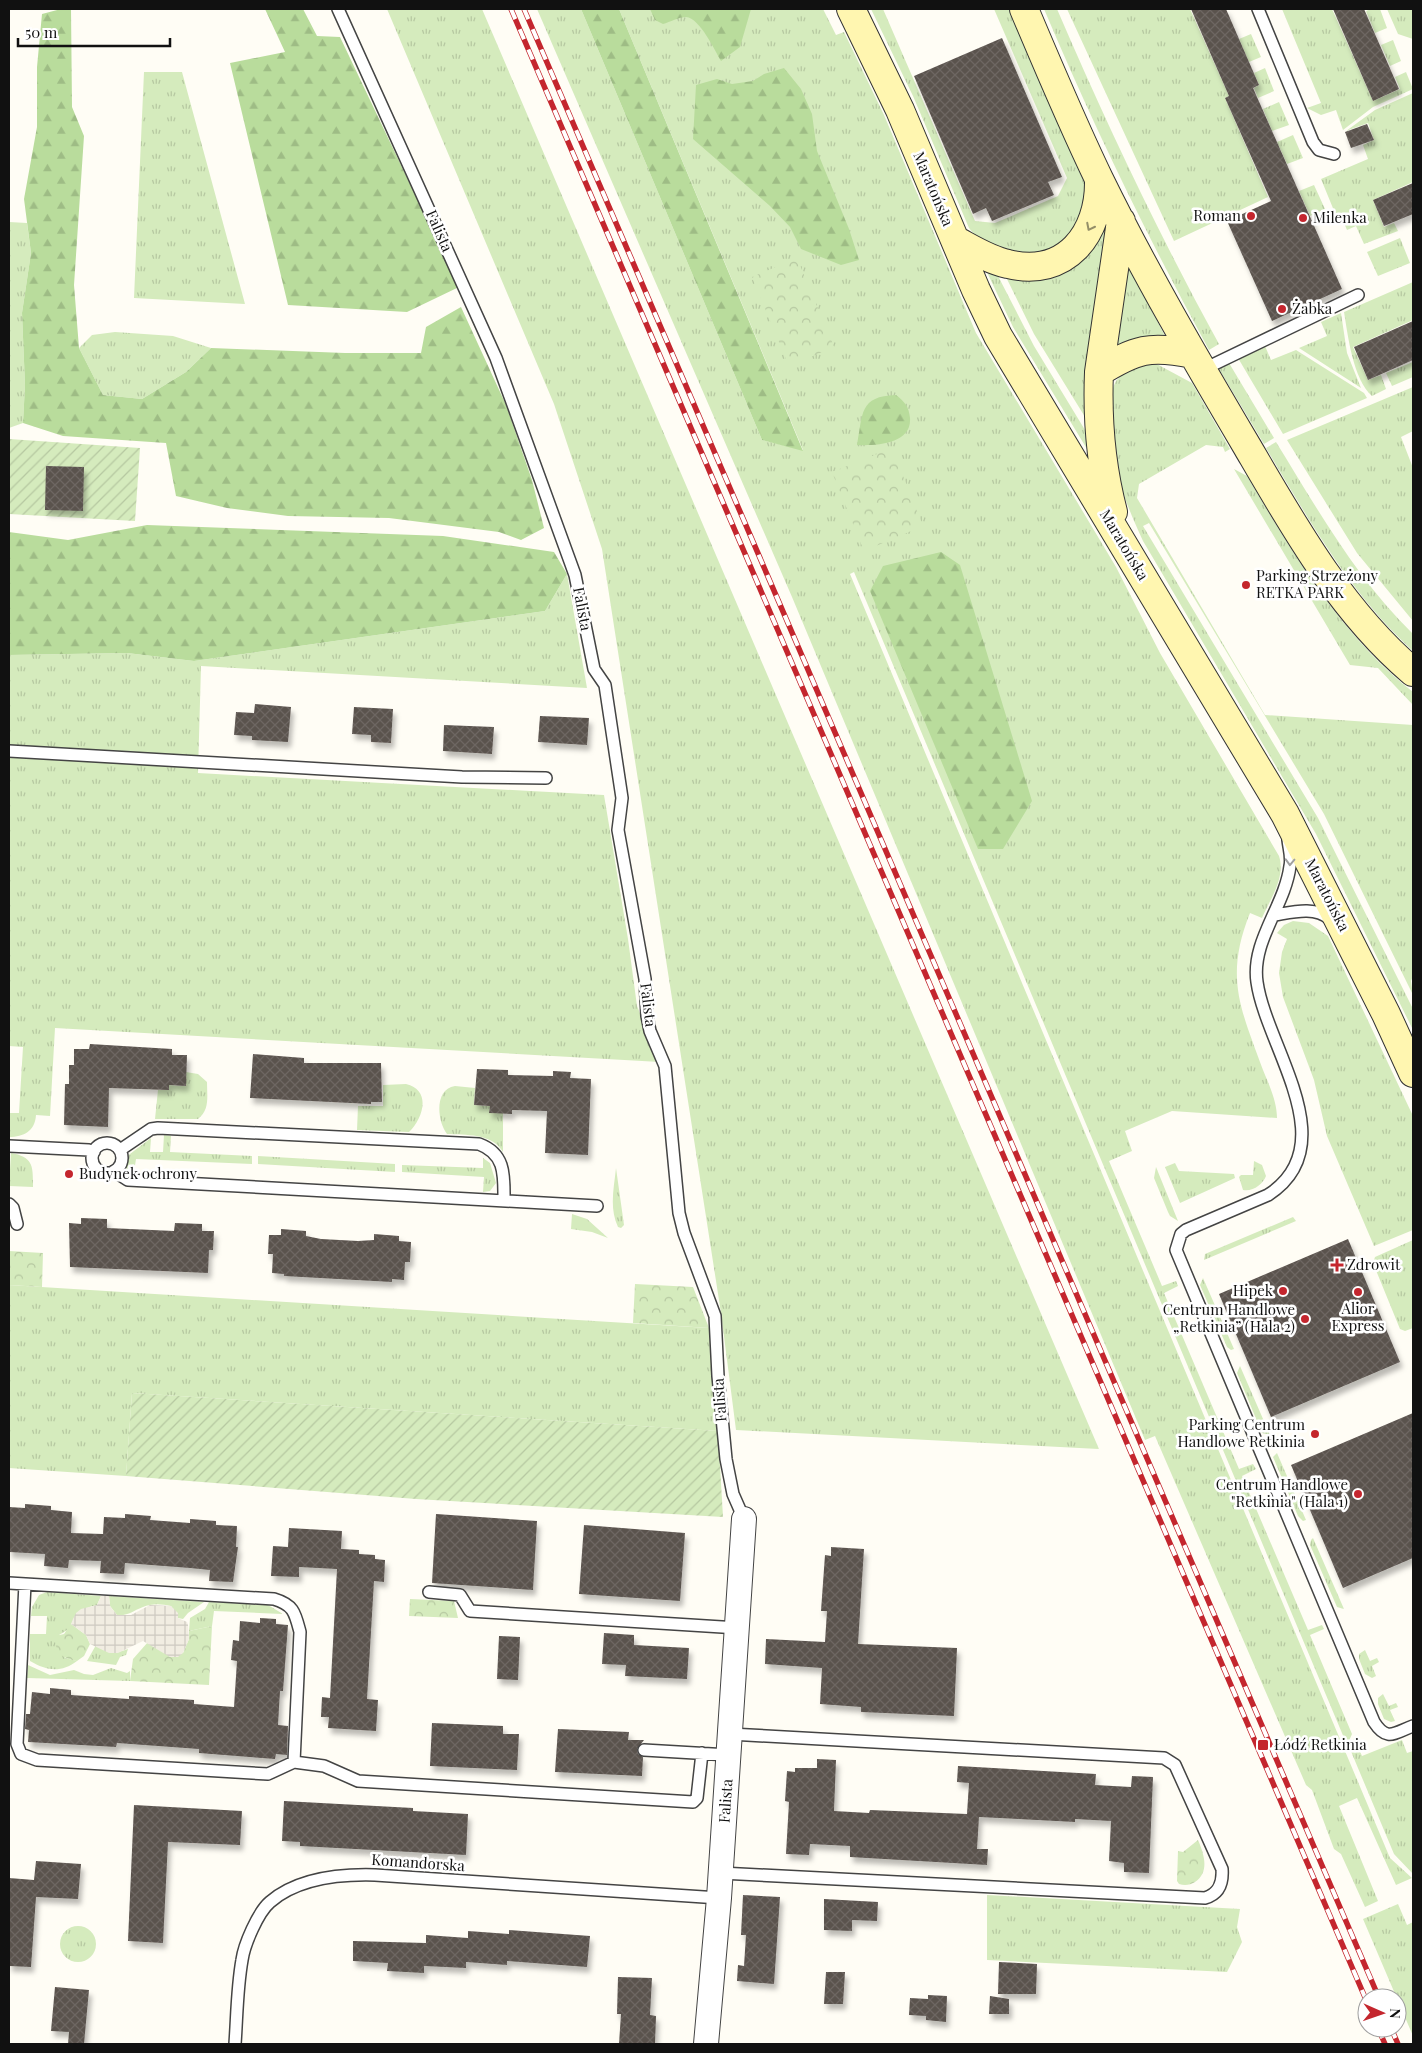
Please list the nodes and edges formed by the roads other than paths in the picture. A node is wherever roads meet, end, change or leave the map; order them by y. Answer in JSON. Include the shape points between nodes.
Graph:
{"nodes":[{"id":1,"x":338,"y":9,"type":"edge"},
{"id":2,"x":851,"y":9,"type":"edge"},
{"id":3,"x":1024,"y":9,"type":"edge"},
{"id":4,"x":1258,"y":9,"type":"edge"},
{"id":5,"x":1334,"y":154,"type":"dead end"},
{"id":6,"x":1099,"y":180,"type":"junction"},
{"id":7,"x":1121,"y":221,"type":"junction"},
{"id":8,"x":955,"y":240,"type":"junction"},
{"id":9,"x":1358,"y":295,"type":"dead end"},
{"id":10,"x":1198,"y":362,"type":"junction"},
{"id":11,"x":1099,"y":372,"type":"junction"},
{"id":12,"x":1120,"y":538,"type":"junction"},
{"id":13,"x":1413,"y":672,"type":"edge"},
{"id":14,"x":9,"y":751,"type":"edge"},
{"id":15,"x":546,"y":778,"type":"dead end"},
{"id":16,"x":1285,"y":814,"type":"junction"},
{"id":17,"x":1275,"y":915,"type":"junction"},
{"id":18,"x":1345,"y":931,"type":"junction"},
{"id":19,"x":1413,"y":1073,"type":"edge"},
{"id":20,"x":9,"y":1146,"type":"edge"},
{"id":21,"x":120,"y":1150,"type":"junction"},
{"id":22,"x":94,"y":1152,"type":"junction"},
{"id":23,"x":114,"y":1171,"type":"junction"},
{"id":24,"x":504,"y":1201,"type":"junction"},
{"id":25,"x":9,"y":1204,"type":"edge"},
{"id":26,"x":597,"y":1206,"type":"dead end"},
{"id":27,"x":17,"y":1224,"type":"dead end"},
{"id":28,"x":744,"y":1519,"type":"joint"},
{"id":29,"x":9,"y":1583,"type":"edge"},
{"id":30,"x":25,"y":1584,"type":"junction"},
{"id":31,"x":429,"y":1592,"type":"dead end"},
{"id":32,"x":738,"y":1628,"type":"junction"},
{"id":33,"x":1413,"y":1726,"type":"edge"},
{"id":34,"x":730,"y":1745,"type":"junction"},
{"id":35,"x":644,"y":1750,"type":"dead end"},
{"id":36,"x":702,"y":1753,"type":"junction"},
{"id":37,"x":294,"y":1762,"type":"junction"},
{"id":38,"x":721,"y":1873,"type":"junction"},
{"id":39,"x":719,"y":1898,"type":"junction"},
{"id":40,"x":235,"y":2044,"type":"edge"},
{"id":41,"x":706,"y":2044,"type":"edge"}],
"edges":[{"from":1,"to":28,"type":"lane","name":"Falista","via":[[496,358],[575,575],[594,669],[605,685],[622,798],[618,830],[645,979],[647,1016],[665,1066],[679,1213],[715,1316],[725,1451],[733,1494]]},
{"from":2,"to":8,"type":"street","name":"Maratońska","via":[[900,110]]},
{"from":3,"to":6,"type":"street"},
{"from":4,"to":5,"type":"lane","via":[[1313,142],[1319,150]]},
{"from":6,"to":7,"type":"street"},
{"from":6,"to":8,"type":"street","one_way":true,"via":[[1100,197],[1093,221],[1076,247],[1056,262],[1037,267],[1006,264]]},
{"from":7,"to":10,"type":"street"},
{"from":7,"to":11,"type":"street"},
{"from":8,"to":12,"type":"street","name":"Maratońska","via":[[1009,355]]},
{"from":9,"to":10,"type":"lane"},
{"from":10,"to":11,"type":"street","via":[[1159,348],[1126,357]]},
{"from":10,"to":13,"type":"street","via":[[1325,572],[1378,638]]},
{"from":11,"to":12,"type":"street","via":[[1102,460]]},
{"from":12,"to":16,"type":"street","name":"Maratońska"},
{"from":14,"to":15,"type":"lane","via":[[462,777]]},
{"from":16,"to":17,"type":"lane","one_way":true,"via":[[1290,866]]},
{"from":16,"to":18,"type":"street","name":"Maratońska"},
{"from":17,"to":18,"type":"lane","via":[[1298,911],[1322,912]]},
{"from":17,"to":33,"type":"lane","via":[[1261,945],[1257,979],[1260,1000],[1297,1102],[1303,1134],[1301,1147],[1290,1177],[1280,1187],[1186,1230],[1181,1234],[1176,1250],[1374,1722],[1383,1733],[1390,1735]]},
{"from":18,"to":19,"type":"street","name":"Maratońska"},
{"from":20,"to":22,"type":"lane"},
{"from":21,"to":22,"type":"lane","via":[[109,1144],[98,1147]]},
{"from":21,"to":23,"type":"lane","via":[[121,1164]]},
{"from":21,"to":24,"type":"lane","via":[[151,1129],[158,1128],[479,1144],[487,1147],[501,1161]]},
{"from":22,"to":23,"type":"lane","via":[[93,1162],[98,1170]]},
{"from":23,"to":24,"type":"lane","via":[[128,1180]]},
{"from":24,"to":26,"type":"lane"},
{"from":25,"to":27,"type":"lane"},
{"from":28,"to":32,"type":"street","name":"Falista"},
{"from":29,"to":30,"type":"lane"},
{"from":30,"to":37,"type":"lane","via":[[274,1599],[287,1603],[296,1614],[300,1632]]},
{"from":30,"to":37,"type":"lane","via":[[17,1744],[21,1754],[37,1760],[268,1774]]},
{"from":31,"to":32,"type":"lane","via":[[460,1595],[470,1611]]},
{"from":32,"to":34,"type":"street","name":"Falista"},
{"from":34,"to":36,"type":"lane"},
{"from":34,"to":38,"type":"street","name":"Falista"},
{"from":34,"to":38,"type":"lane","via":[[1164,1758],[1175,1764],[1222,1869],[1222,1878],[1218,1889],[1205,1898]]},
{"from":35,"to":36,"type":"lane"},
{"from":36,"to":37,"type":"lane","via":[[697,1798],[693,1802],[358,1781],[324,1766]]},
{"from":38,"to":39,"type":"street","name":"Falista"},
{"from":39,"to":40,"type":"lane","name":"Komandorska","via":[[346,1874],[293,1888],[268,1902],[253,1926],[242,1958]]},
{"from":39,"to":41,"type":"street","name":"Falista"}]}
